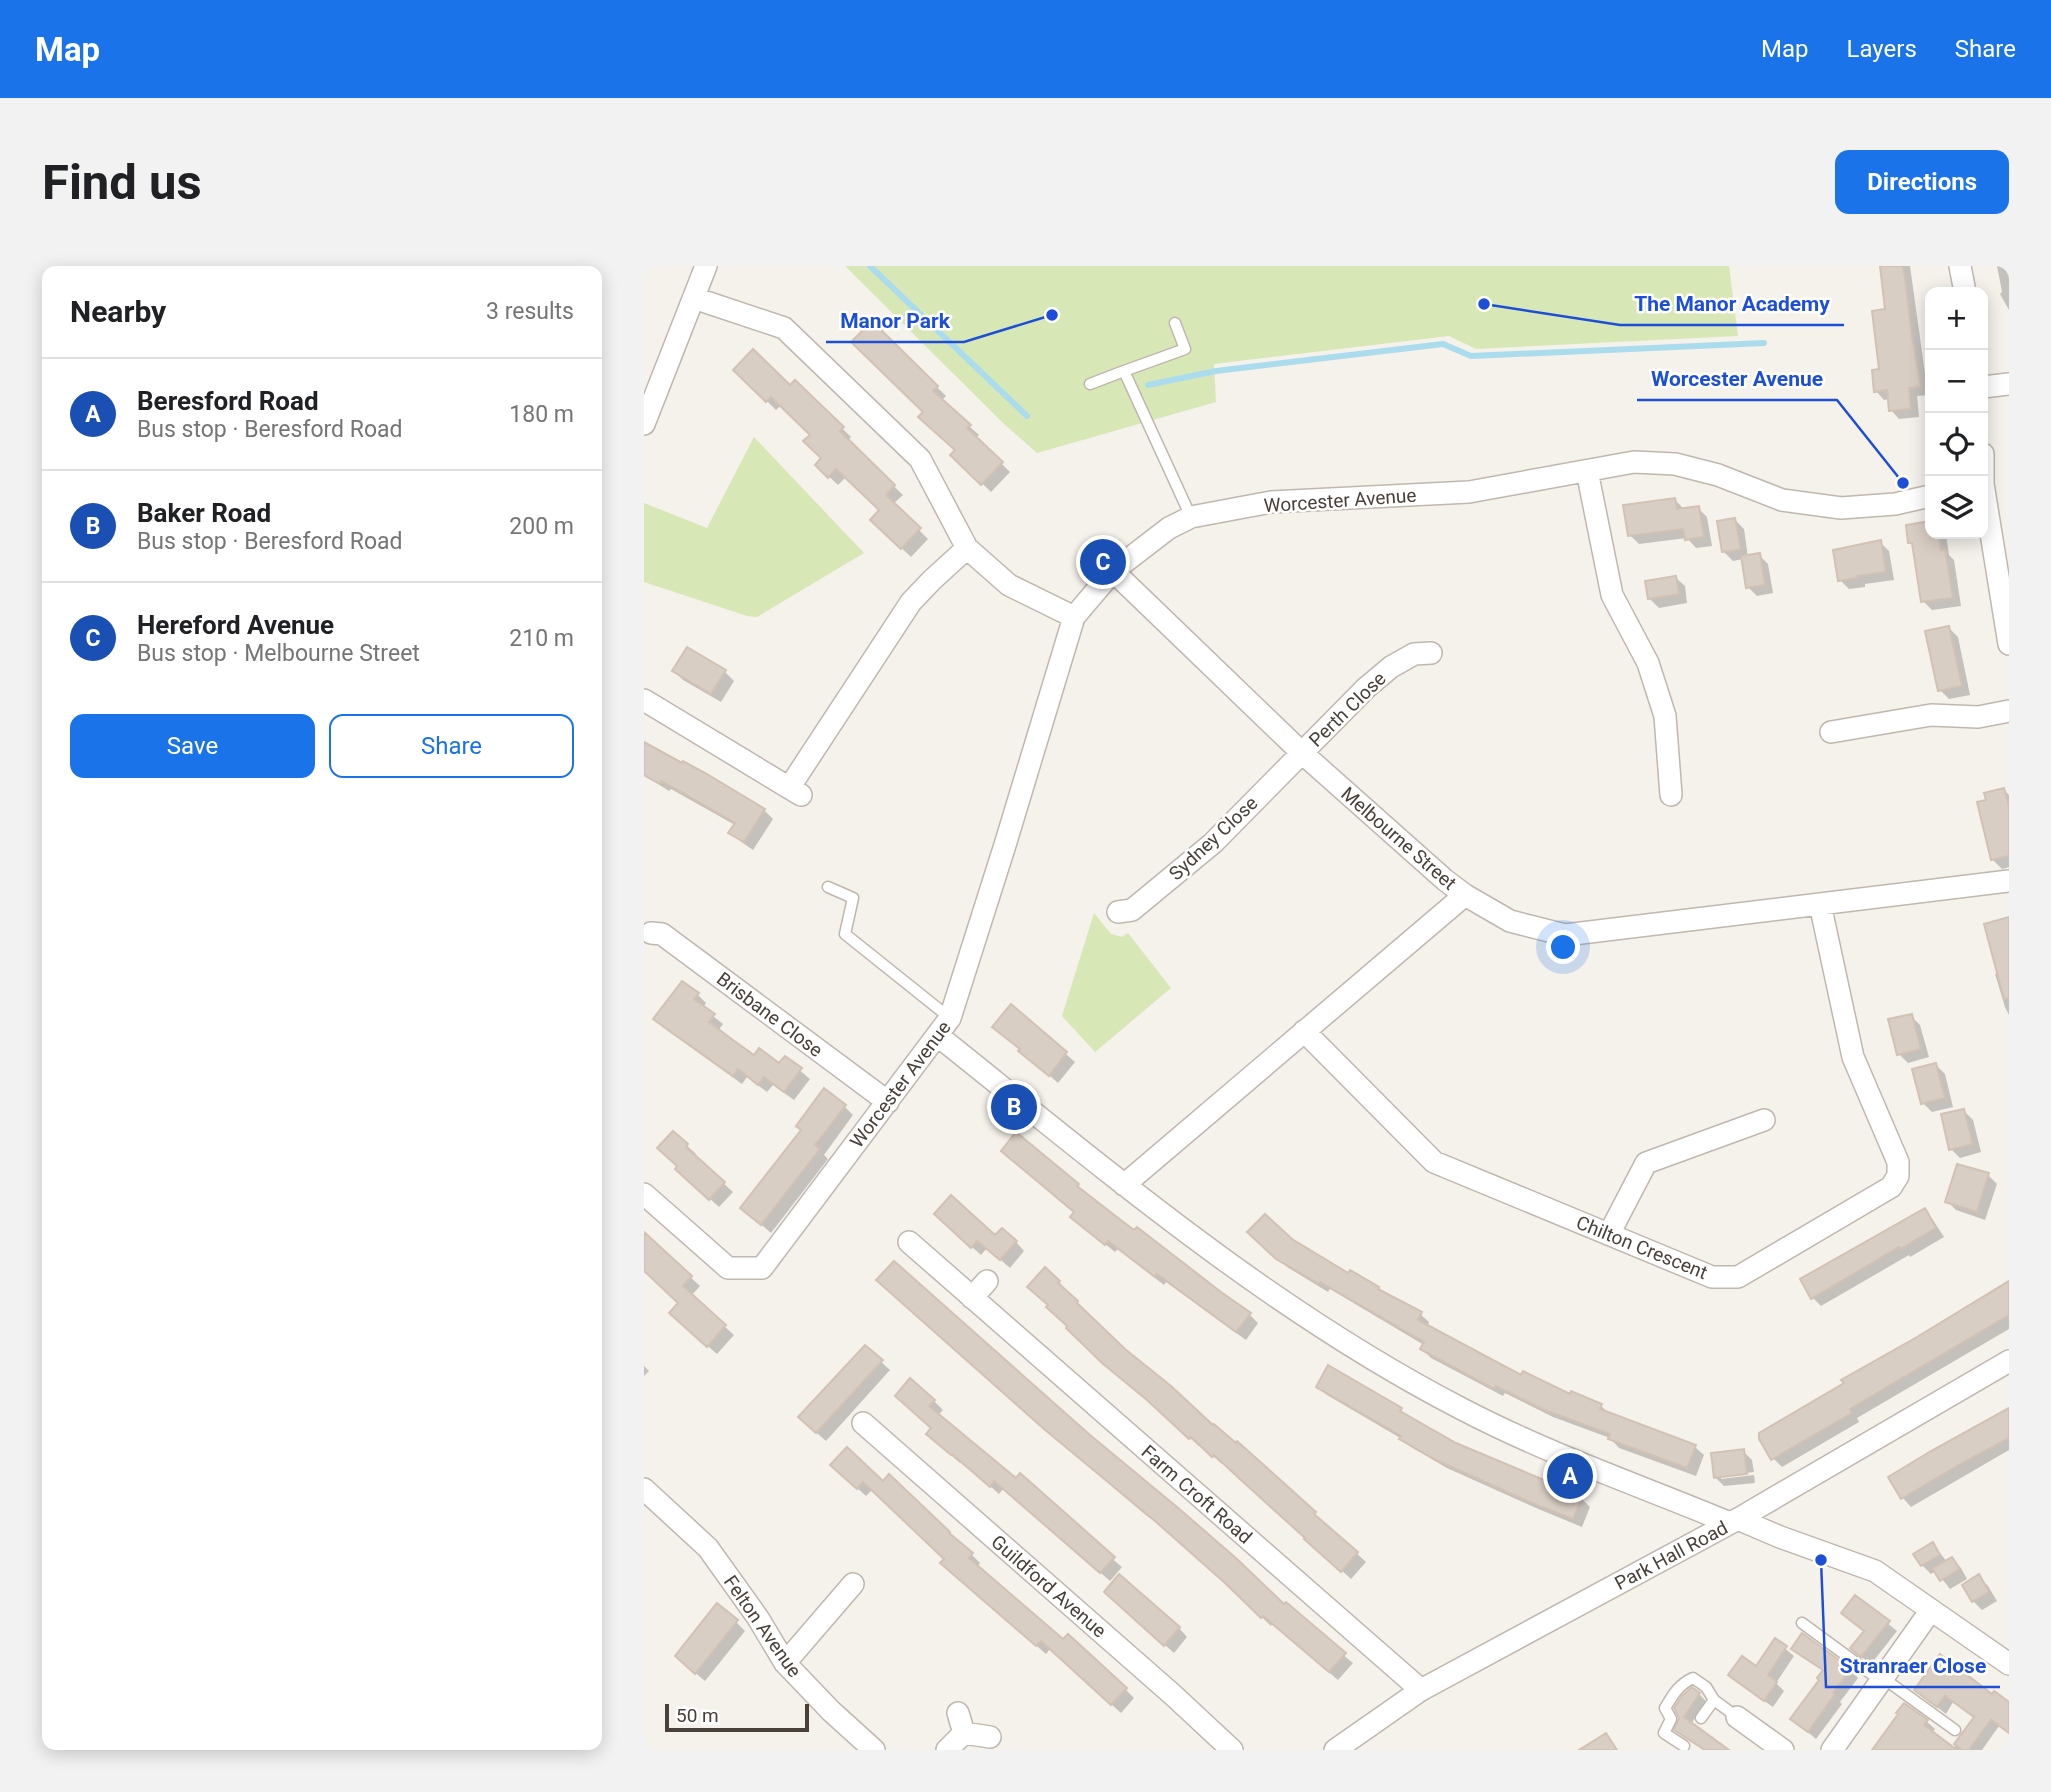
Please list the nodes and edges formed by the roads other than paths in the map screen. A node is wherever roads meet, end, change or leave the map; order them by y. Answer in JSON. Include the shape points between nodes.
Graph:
{"nodes":[{"id":1,"x":706,"y":266,"type":"edge"},
{"id":2,"x":1960,"y":266,"type":"edge"},
{"id":3,"x":1964,"y":287,"type":"edge"},
{"id":4,"x":694,"y":298,"type":"junction"},
{"id":5,"x":1175,"y":323,"type":"dead end"},
{"id":6,"x":1124,"y":371,"type":"junction"},
{"id":7,"x":1090,"y":384,"type":"dead end"},
{"id":8,"x":2009,"y":384,"type":"edge"},
{"id":9,"x":1988,"y":386,"type":"edge"},
{"id":10,"x":644,"y":424,"type":"edge"},
{"id":11,"x":1587,"y":471,"type":"junction"},
{"id":12,"x":1925,"y":497,"type":"edge"},
{"id":13,"x":1988,"y":512,"type":"edge"},
{"id":14,"x":1191,"y":517,"type":"junction"},
{"id":15,"x":967,"y":548,"type":"junction"},
{"id":16,"x":1113,"y":571,"type":"junction"},
{"id":17,"x":2006,"y":614,"type":"edge"},
{"id":18,"x":1074,"y":617,"type":"junction"},
{"id":19,"x":2009,"y":644,"type":"edge"},
{"id":20,"x":1431,"y":653,"type":"dead end"},
{"id":21,"x":644,"y":699,"type":"edge"},
{"id":22,"x":2009,"y":711,"type":"edge"},
{"id":23,"x":1831,"y":732,"type":"dead end"},
{"id":24,"x":1301,"y":752,"type":"junction"},
{"id":25,"x":1671,"y":795,"type":"dead end"},
{"id":26,"x":2009,"y":881,"type":"edge"},
{"id":27,"x":828,"y":887,"type":"dead end"},
{"id":28,"x":1465,"y":895,"type":"junction"},
{"id":29,"x":1820,"y":904,"type":"junction"},
{"id":30,"x":1118,"y":912,"type":"dead end"},
{"id":31,"x":651,"y":933,"type":"dead end"},
{"id":32,"x":950,"y":1018,"type":"junction"},
{"id":33,"x":1304,"y":1031,"type":"junction"},
{"id":34,"x":937,"y":1035,"type":"junction"},
{"id":35,"x":888,"y":1102,"type":"junction"},
{"id":36,"x":1764,"y":1120,"type":"dead end"},
{"id":37,"x":1124,"y":1185,"type":"junction"},
{"id":38,"x":644,"y":1194,"type":"edge"},
{"id":39,"x":1609,"y":1234,"type":"junction"},
{"id":40,"x":909,"y":1242,"type":"dead end"},
{"id":41,"x":987,"y":1281,"type":"dead end"},
{"id":42,"x":972,"y":1298,"type":"junction"},
{"id":43,"x":2009,"y":1361,"type":"edge"},
{"id":44,"x":863,"y":1423,"type":"dead end"},
{"id":45,"x":648,"y":1499,"type":"edge"},
{"id":46,"x":1734,"y":1521,"type":"junction"},
{"id":47,"x":853,"y":1584,"type":"dead end"},
{"id":48,"x":1931,"y":1610,"type":"junction"},
{"id":49,"x":1802,"y":1623,"type":"dead end"},
{"id":50,"x":785,"y":1663,"type":"junction"},
{"id":51,"x":2009,"y":1664,"type":"edge"},
{"id":52,"x":1882,"y":1679,"type":"junction"},
{"id":53,"x":1421,"y":1690,"type":"junction"},
{"id":54,"x":1714,"y":1700,"type":"junction"},
{"id":55,"x":1737,"y":1717,"type":"joint"},
{"id":56,"x":1701,"y":1718,"type":"dead end"},
{"id":57,"x":1955,"y":1730,"type":"dead end"},
{"id":58,"x":990,"y":1737,"type":"dead end"},
{"id":59,"x":1684,"y":1746,"type":"dead end"},
{"id":60,"x":874,"y":1750,"type":"edge"},
{"id":61,"x":947,"y":1750,"type":"edge"},
{"id":62,"x":1232,"y":1750,"type":"edge"},
{"id":63,"x":1335,"y":1750,"type":"edge"},
{"id":64,"x":1783,"y":1750,"type":"edge"},
{"id":65,"x":1832,"y":1750,"type":"edge"}],
"edges":[{"from":1,"to":4,"type":"street"},
{"from":2,"to":3,"type":"street"},
{"from":4,"to":10,"type":"street"},
{"from":4,"to":15,"type":"street","via":[[784,328],[920,460]]},
{"from":5,"to":6,"type":"lane","via":[[1185,349]]},
{"from":6,"to":7,"type":"lane"},
{"from":6,"to":14,"type":"lane"},
{"from":8,"to":9,"type":"street"},
{"from":11,"to":12,"type":"street","name":"Worcester Avenue","via":[[1634,462],[1675,464],[1782,500],[1841,508]]},
{"from":11,"to":14,"type":"street","name":"Worcester Avenue","via":[[1469,492],[1271,502]]},
{"from":11,"to":25,"type":"street","via":[[1612,596],[1648,663],[1665,716]]},
{"from":13,"to":17,"type":"street"},
{"from":14,"to":16,"type":"street","name":"Worcester Avenue"},
{"from":15,"to":18,"type":"street","via":[[1009,585]]},
{"from":15,"to":21,"type":"street","via":[[911,602],[795,792]]},
{"from":16,"to":18,"type":"street","name":"Worcester Avenue"},
{"from":16,"to":24,"type":"street","name":"Melbourne Street"},
{"from":17,"to":19,"type":"street"},
{"from":18,"to":32,"type":"street","name":"Worcester Avenue"},
{"from":20,"to":24,"type":"street","name":"Perth Close","via":[[1414,654],[1391,667]]},
{"from":22,"to":23,"type":"street","via":[[1978,717],[1931,715]]},
{"from":24,"to":28,"type":"street","name":"Melbourne Street"},
{"from":24,"to":30,"type":"street","name":"Sydney Close","via":[[1213,842],[1132,910]]},
{"from":26,"to":29,"type":"street","name":"Melbourne Street"},
{"from":27,"to":32,"type":"lane","via":[[853,898],[845,934]]},
{"from":28,"to":29,"type":"street","name":"Melbourne Street","via":[[1510,921],[1565,935]]},
{"from":28,"to":33,"type":"street"},
{"from":29,"to":39,"type":"street","name":"Chilton Crescent","via":[[1853,1057],[1898,1162],[1898,1176],[1891,1187],[1738,1277],[1712,1277]]},
{"from":31,"to":35,"type":"street","name":"Brisbane Close","via":[[662,934]]},
{"from":32,"to":34,"type":"street","name":"Worcester Avenue"},
{"from":33,"to":37,"type":"street"},
{"from":33,"to":39,"type":"street","name":"Chilton Crescent","via":[[1434,1162]]},
{"from":34,"to":35,"type":"street","name":"Worcester Avenue"},
{"from":34,"to":37,"type":"street"},
{"from":35,"to":38,"type":"street","name":"Worcester Avenue","via":[[762,1268],[728,1268]]},
{"from":36,"to":39,"type":"street","via":[[1646,1163]]},
{"from":37,"to":46,"type":"street","via":[[1307,1317],[1462,1409]]},
{"from":40,"to":42,"type":"street","name":"Farm Croft Road"},
{"from":41,"to":42,"type":"street"},
{"from":42,"to":53,"type":"street","name":"Farm Croft Road"},
{"from":43,"to":46,"type":"street","name":"Park Hall Road"},
{"from":44,"to":62,"type":"street","name":"Guildford Avenue"},
{"from":45,"to":50,"type":"street","name":"Felton Avenue","via":[[708,1548]]},
{"from":46,"to":48,"type":"street","via":[[1875,1571]]},
{"from":46,"to":53,"type":"street","name":"Park Hall Road"},
{"from":47,"to":50,"type":"street"},
{"from":48,"to":51,"type":"street"},
{"from":48,"to":52,"type":"street"},
{"from":49,"to":52,"type":"lane"},
{"from":50,"to":60,"type":"street","name":"Felton Avenue"},
{"from":52,"to":57,"type":"lane"},
{"from":52,"to":65,"type":"street"},
{"from":53,"to":63,"type":"street","name":"Park Hall Road"},
{"from":54,"to":55,"type":"lane"},
{"from":54,"to":56,"type":"lane"},
{"from":54,"to":59,"type":"lane","via":[[1693,1678],[1676,1689],[1665,1708],[1671,1719],[1664,1732]]},
{"from":55,"to":64,"type":"street"},
{"from":58,"to":61,"type":"street","via":[[961,1723]]}]}
